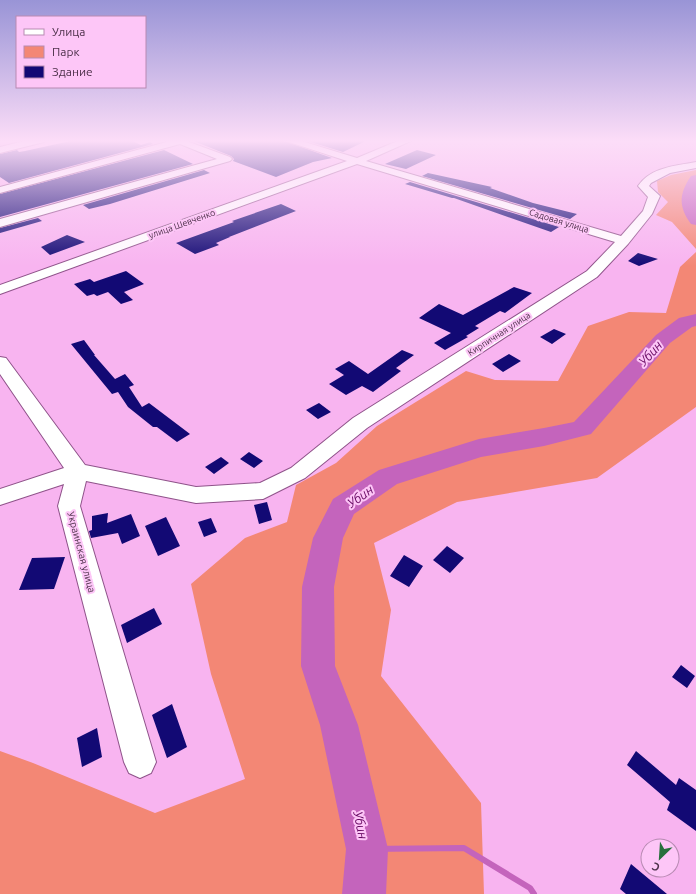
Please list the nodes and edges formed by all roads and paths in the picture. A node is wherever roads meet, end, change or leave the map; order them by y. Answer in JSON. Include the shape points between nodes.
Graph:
{"nodes":[{"id":1,"x":31,"y":182,"type":"edge"},
{"id":2,"x":146,"y":182,"type":"edge"},
{"id":3,"x":300,"y":182,"type":"edge"},
{"id":4,"x":426,"y":182,"type":"edge"},
{"id":5,"x":646,"y":182,"type":"edge"},
{"id":6,"x":0,"y":190,"type":"edge"},
{"id":7,"x":0,"y":223,"type":"edge"},
{"id":8,"x":624,"y":241,"type":"junction"},
{"id":9,"x":0,"y":290,"type":"edge"},
{"id":10,"x":0,"y":362,"type":"edge"},
{"id":11,"x":78,"y":471,"type":"junction"},
{"id":12,"x":0,"y":497,"type":"edge"},
{"id":13,"x":140,"y":762,"type":"dead end"}],
"edges":[{"from":1,"to":6,"type":"street"},
{"from":2,"to":7,"type":"street"},
{"from":3,"to":9,"type":"street","name":"улица Шевченко"},
{"from":4,"to":8,"type":"street","name":"Садовая улица"},
{"from":5,"to":8,"type":"street","name":"Кирпичная улица","via":[[643,186],[654,196],[648,212]]},
{"from":8,"to":11,"type":"street","name":"Кирпичная улица","via":[[592,274],[360,423],[298,473],[263,491],[196,495]]},
{"from":10,"to":11,"type":"street"},
{"from":11,"to":12,"type":"street"},
{"from":11,"to":13,"type":"street","name":"Украинская улица","via":[[70,506]]}]}
